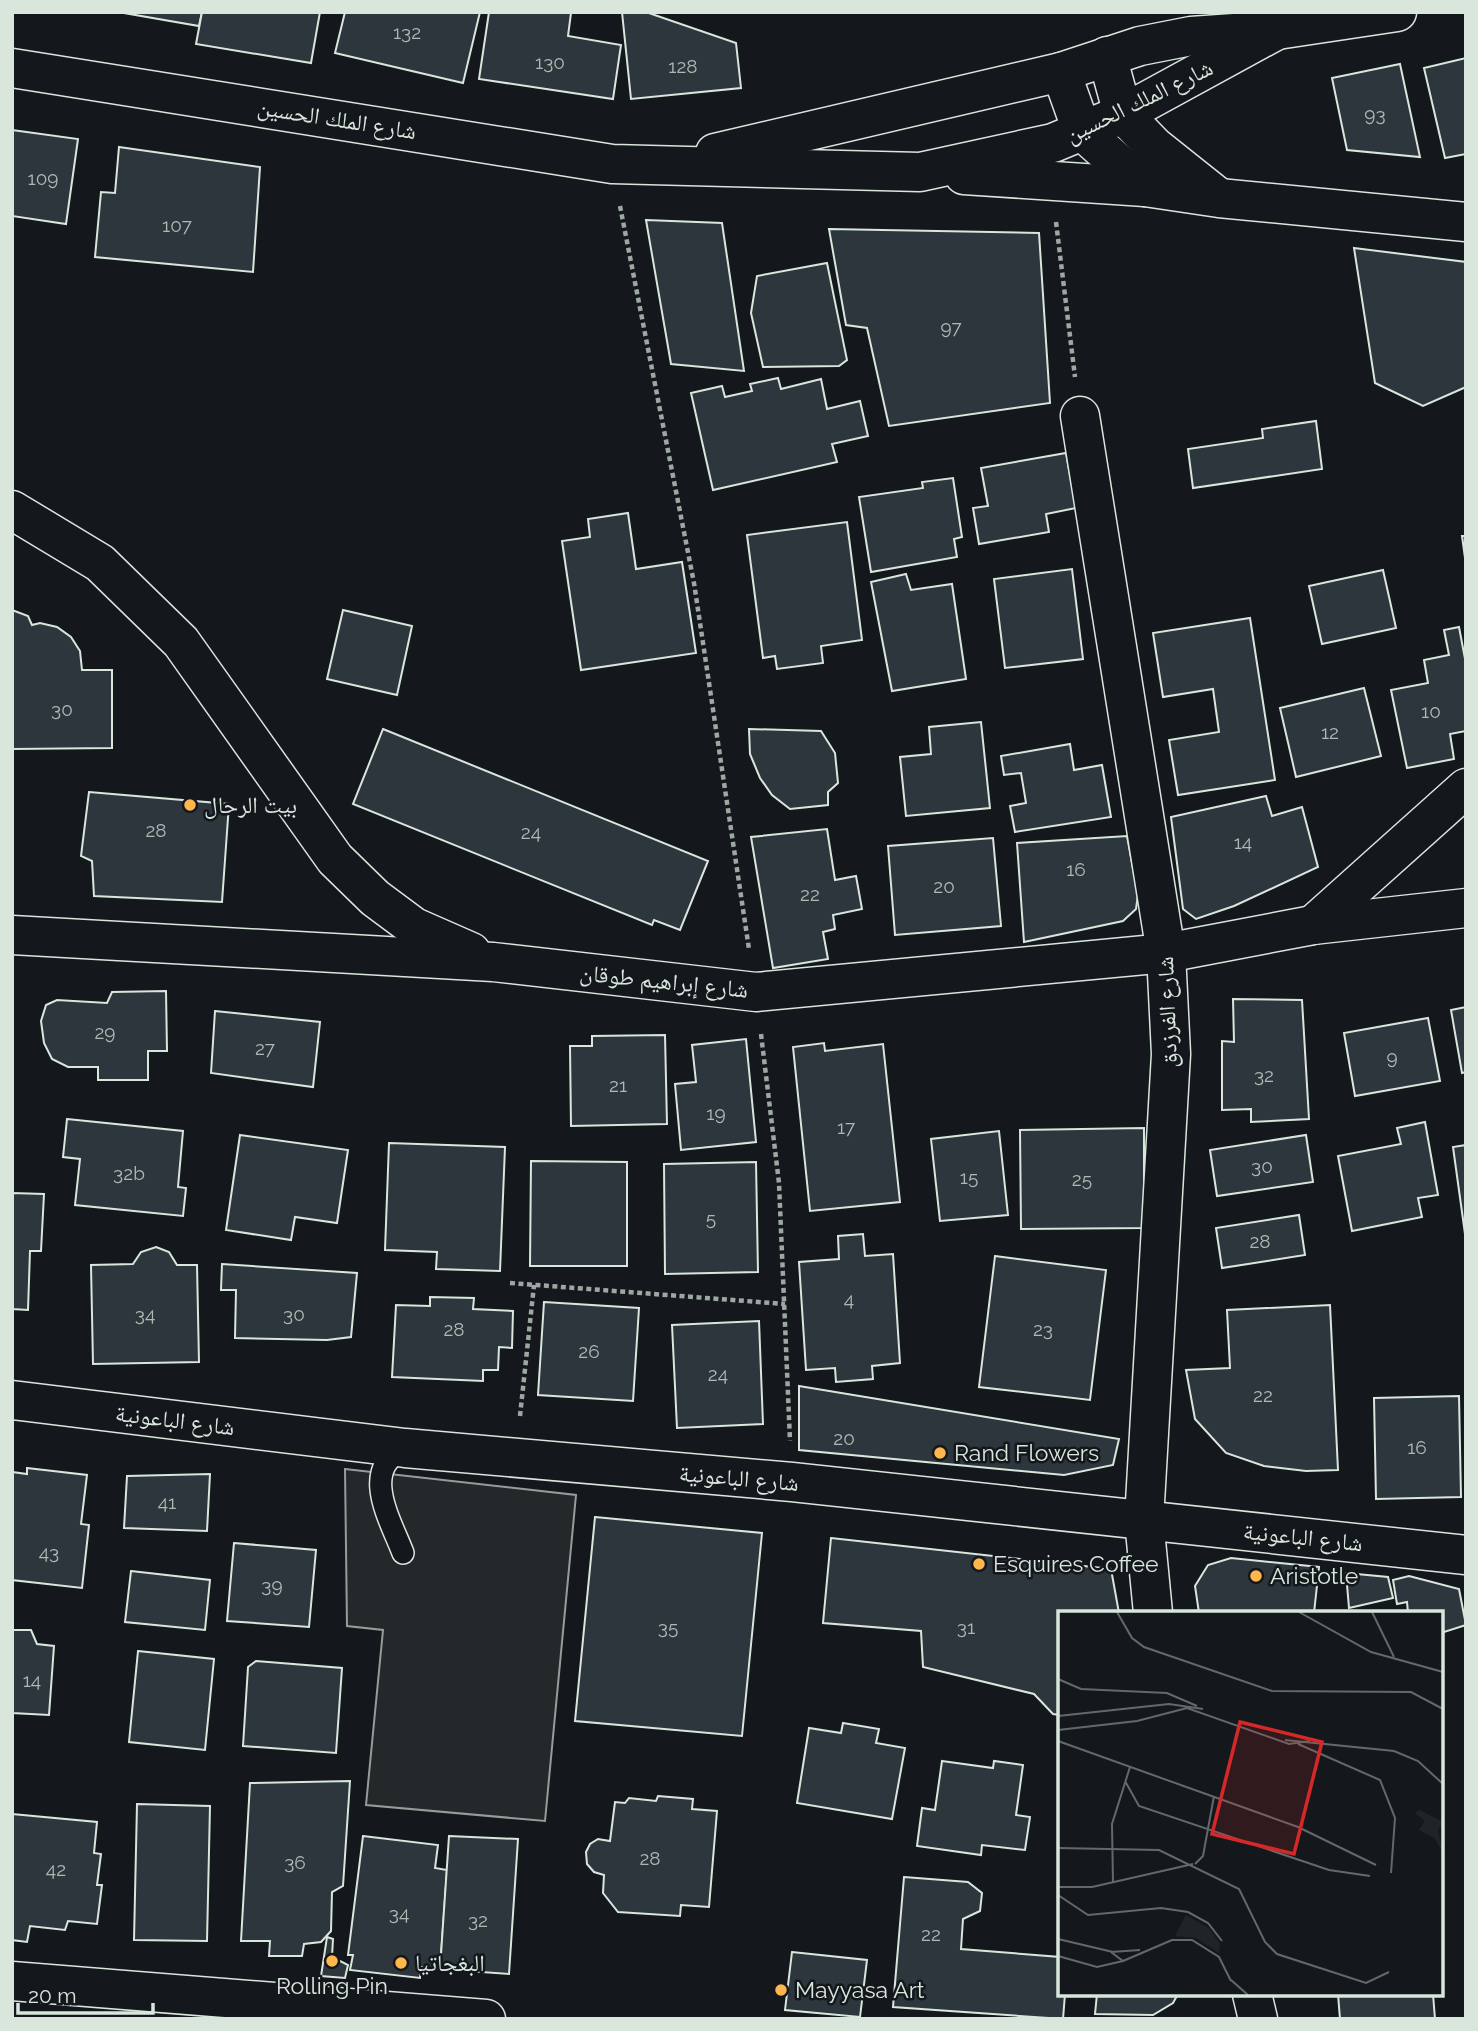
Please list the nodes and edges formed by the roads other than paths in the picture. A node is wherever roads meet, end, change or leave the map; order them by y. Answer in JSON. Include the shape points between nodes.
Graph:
{"nodes":[{"id":1,"x":1397,"y":12,"type":"edge"},
{"id":2,"x":1277,"y":30,"type":"junction"},
{"id":3,"x":1108,"y":56,"type":"junction"},
{"id":4,"x":12,"y":68,"type":"edge"},
{"id":5,"x":1061,"y":72,"type":"junction"},
{"id":6,"x":1123,"y":114,"type":"junction"},
{"id":7,"x":1082,"y":131,"type":"junction"},
{"id":8,"x":662,"y":166,"type":"junction"},
{"id":9,"x":920,"y":172,"type":"junction"},
{"id":10,"x":1145,"y":187,"type":"junction"},
{"id":11,"x":1219,"y":198,"type":"junction"},
{"id":12,"x":1466,"y":222,"type":"edge"},
{"id":13,"x":1080,"y":416,"type":"road end"},
{"id":14,"x":12,"y":510,"type":"edge"},
{"id":15,"x":1466,"y":788,"type":"edge"},
{"id":16,"x":1466,"y":908,"type":"edge"},
{"id":17,"x":1313,"y":925,"type":"junction"},
{"id":18,"x":12,"y":935,"type":"edge"},
{"id":19,"x":1166,"y":953,"type":"junction"},
{"id":20,"x":493,"y":962,"type":"junction"},
{"id":21,"x":12,"y":1400,"type":"edge"},
{"id":22,"x":405,"y":1448,"type":"junction"},
{"id":23,"x":1144,"y":1520,"type":"junction"},
{"id":24,"x":403,"y":1553,"type":"dead end"},
{"id":25,"x":1466,"y":1555,"type":"edge"},
{"id":26,"x":1153,"y":1611,"type":"edge"},
{"id":27,"x":12,"y":1981,"type":"edge"},
{"id":28,"x":1252,"y":1996,"type":"edge"},
{"id":29,"x":486,"y":2019,"type":"edge"},
{"id":30,"x":1258,"y":2019,"type":"edge"}],
"edges":[{"from":1,"to":2,"type":"street","name":"شارع الملك الحسين"},
{"from":2,"to":3,"type":"street","name":"شارع الملك الحسين","via":[[1191,36]]},
{"from":2,"to":6,"type":"street","name":"شارع الملك الحسين"},
{"from":3,"to":5,"type":"street","name":"شارع الملك الحسين"},
{"from":3,"to":6,"type":"street"},
{"from":4,"to":8,"type":"street","name":"شارع الملك الحسين","via":[[612,164]]},
{"from":5,"to":7,"type":"street"},
{"from":5,"to":8,"type":"street","name":"شارع الملك الحسين"},
{"from":6,"to":7,"type":"street","name":"شارع الملك الحسين"},
{"from":6,"to":11,"type":"street","via":[[1154,146]]},
{"from":7,"to":9,"type":"street","name":"شارع الملك الحسين","via":[[1054,143]]},
{"from":7,"to":10,"type":"street"},
{"from":8,"to":9,"type":"street","name":"شارع الملك الحسين"},
{"from":9,"to":10,"type":"street"},
{"from":10,"to":11,"type":"street"},
{"from":11,"to":12,"type":"street"},
{"from":13,"to":19,"type":"street","name":"شارع الفرزدق"},
{"from":14,"to":20,"type":"street","via":[[100,563],[181,642],[335,859],[375,898],[414,927]]},
{"from":15,"to":17,"type":"street"},
{"from":16,"to":17,"type":"street","name":"شارع إبراهيم طوقان"},
{"from":17,"to":19,"type":"street","name":"شارع إبراهيم طوقان"},
{"from":18,"to":20,"type":"street","name":"شارع إبراهيم طوقان"},
{"from":19,"to":20,"type":"street","name":"شارع إبراهيم طوقان","via":[[756,992]]},
{"from":19,"to":23,"type":"street","name":"شارع الفرزدق","via":[[1171,1054]]},
{"from":21,"to":22,"type":"street","name":"شارع الباعونية"},
{"from":22,"to":23,"type":"street","name":"شارع الباعونية","via":[[792,1482]]},
{"from":22,"to":24,"type":"lane","via":[[384,1463],[379,1479]]},
{"from":23,"to":25,"type":"street","name":"شارع الباعونية"},
{"from":23,"to":26,"type":"street","name":"شارع الفرزدق"},
{"from":27,"to":29,"type":"street"},
{"from":28,"to":30,"type":"street"}]}
